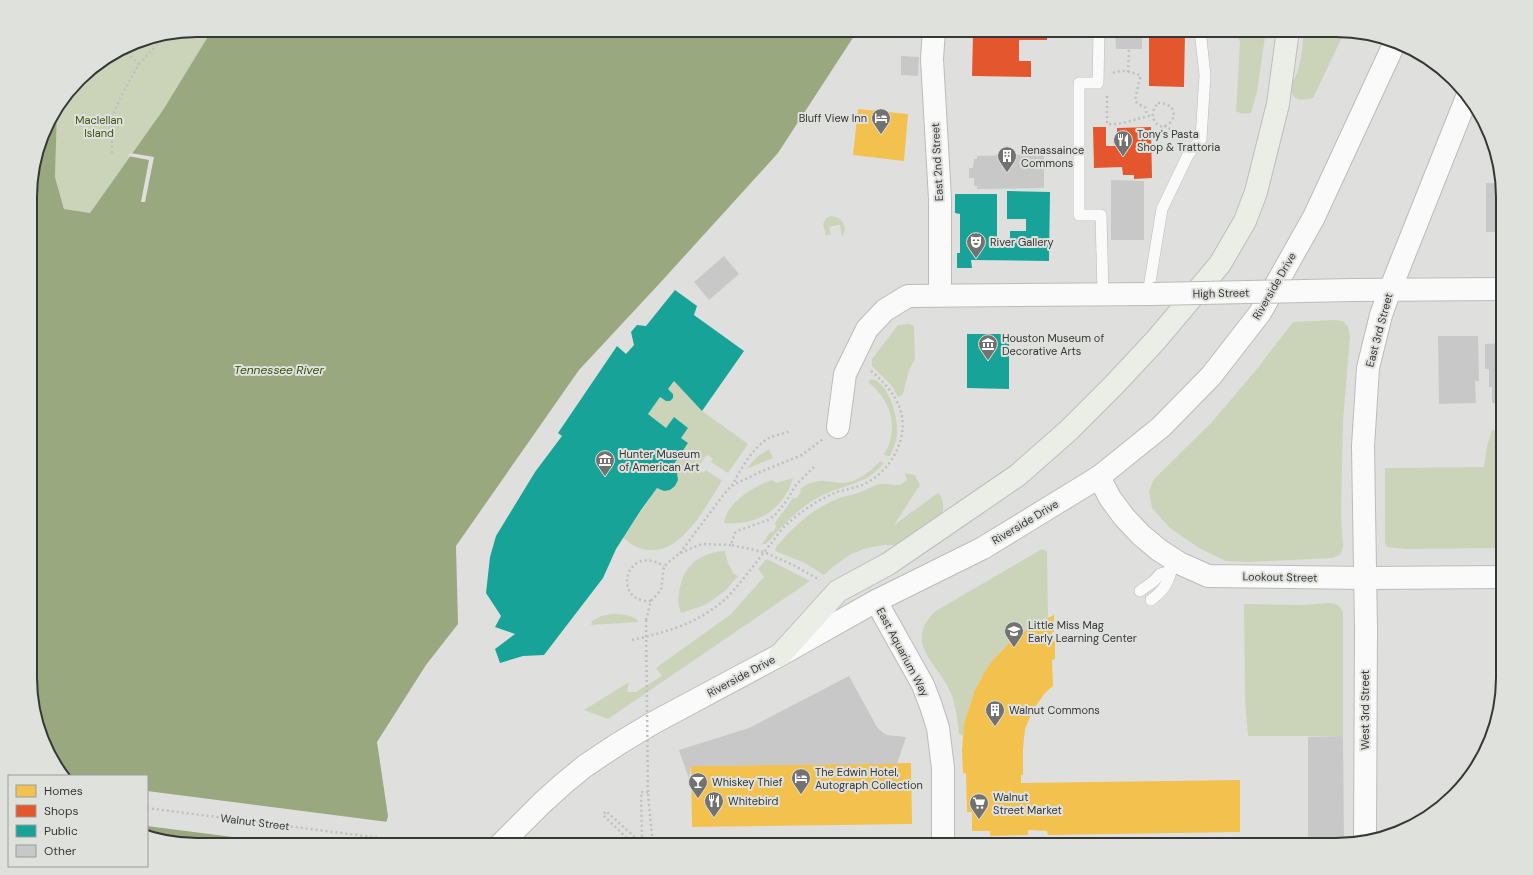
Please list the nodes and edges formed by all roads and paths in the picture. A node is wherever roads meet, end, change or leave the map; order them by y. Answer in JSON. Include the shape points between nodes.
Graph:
{"nodes":[{"id":1,"x":934,"y":37,"type":"edge"},
{"id":2,"x":1099,"y":37,"type":"edge"},
{"id":3,"x":1201,"y":37,"type":"edge"},
{"id":4,"x":1287,"y":37,"type":"edge"},
{"id":5,"x":160,"y":41,"type":"edge"},
{"id":6,"x":1392,"y":48,"type":"edge"},
{"id":7,"x":1129,"y":49,"type":"dead end"},
{"id":8,"x":127,"y":53,"type":"edge"},
{"id":9,"x":138,"y":64,"type":"junction"},
{"id":10,"x":1128,"y":72,"type":"junction"},
{"id":11,"x":1109,"y":77,"type":"dead end"},
{"id":12,"x":1107,"y":95,"type":"dead end"},
{"id":13,"x":1465,"y":102,"type":"edge"},
{"id":14,"x":1153,"y":115,"type":"junction"},
{"id":15,"x":1146,"y":116,"type":"junction"},
{"id":16,"x":1164,"y":126,"type":"junction"},
{"id":17,"x":1172,"y":130,"type":"dead end"},
{"id":18,"x":112,"y":153,"type":"dead end"},
{"id":19,"x":1496,"y":289,"type":"edge"},
{"id":20,"x":1390,"y":290,"type":"junction"},
{"id":21,"x":1104,"y":294,"type":"junction"},
{"id":22,"x":1150,"y":294,"type":"junction"},
{"id":23,"x":940,"y":295,"type":"junction"},
{"id":24,"x":865,"y":365,"type":"dead end"},
{"id":25,"x":838,"y":427,"type":"joint"},
{"id":26,"x":790,"y":431,"type":"dead end"},
{"id":27,"x":814,"y":467,"type":"dead end"},
{"id":28,"x":1099,"y":477,"type":"junction"},
{"id":29,"x":731,"y":486,"type":"junction"},
{"id":30,"x":731,"y":545,"type":"junction"},
{"id":31,"x":764,"y":552,"type":"junction"},
{"id":32,"x":680,"y":553,"type":"junction"},
{"id":33,"x":664,"y":566,"type":"junction"},
{"id":34,"x":1175,"y":567,"type":"junction"},
{"id":35,"x":1365,"y":578,"type":"junction"},
{"id":36,"x":1496,"y":578,"type":"edge"},
{"id":37,"x":821,"y":582,"type":"dead end"},
{"id":38,"x":1140,"y":591,"type":"dead end"},
{"id":39,"x":1151,"y":600,"type":"dead end"},
{"id":40,"x":876,"y":601,"type":"junction"},
{"id":41,"x":651,"y":602,"type":"junction"},
{"id":42,"x":632,"y":640,"type":"dead end"},
{"id":43,"x":780,"y":656,"type":"junction"},
{"id":44,"x":648,"y":793,"type":"junction"},
{"id":45,"x":148,"y":808,"type":"edge"},
{"id":46,"x":1365,"y":835,"type":"edge"},
{"id":47,"x":381,"y":838,"type":"edge"},
{"id":48,"x":507,"y":838,"type":"edge"},
{"id":49,"x":627,"y":838,"type":"edge"},
{"id":50,"x":636,"y":838,"type":"edge"},
{"id":51,"x":642,"y":838,"type":"edge"},
{"id":52,"x":652,"y":838,"type":"edge"},
{"id":53,"x":943,"y":838,"type":"edge"}],
"edges":[{"from":1,"to":23,"type":"street","name":"East 2nd Street","via":[[932,59],[940,199]]},
{"from":2,"to":21,"type":"lane","via":[[1098,83],[1079,83],[1079,214],[1101,215]]},
{"from":3,"to":22,"type":"lane","via":[[1205,75],[1201,139],[1188,155],[1162,209]]},
{"from":4,"to":43,"type":"main road","via":[[1278,104],[1256,192],[1245,221],[1220,264],[1156,340],[1069,430],[1018,475],[888,564],[838,591]]},
{"from":5,"to":9,"type":"path"},
{"from":6,"to":28,"type":"street","name":"Riverside Drive","via":[[1314,217],[1260,313],[1205,382],[1161,427]]},
{"from":7,"to":10,"type":"path"},
{"from":8,"to":9,"type":"path"},
{"from":9,"to":18,"type":"path","via":[[112,118]]},
{"from":10,"to":11,"type":"path","via":[[1118,71]]},
{"from":10,"to":15,"type":"path","via":[[1140,75],[1136,100],[1145,106]]},
{"from":12,"to":15,"type":"path","via":[[1107,124],[1132,121]]},
{"from":13,"to":20,"type":"street","name":"East 3rd Street"},
{"from":14,"to":15,"type":"path"},
{"from":14,"to":16,"type":"path","via":[[1154,121]]},
{"from":14,"to":16,"type":"path","via":[[1158,103],[1169,105],[1174,115],[1169,125]]},
{"from":16,"to":17,"type":"path"},
{"from":19,"to":20,"type":"street","name":"High Street"},
{"from":20,"to":22,"type":"street","name":"High Street","bridge":true},
{"from":20,"to":35,"type":"street","name":"East 3rd Street","via":[[1368,368],[1363,446]]},
{"from":21,"to":22,"type":"street","name":"High Street"},
{"from":21,"to":23,"type":"street","name":"High Street"},
{"from":23,"to":25,"type":"street","name":"High Street","via":[[908,296],[885,310],[867,329],[845,374]]},
{"from":24,"to":31,"type":"path","via":[[885,383],[896,400],[902,418],[899,446],[892,460],[880,474],[866,483],[836,493],[809,507],[786,525]]},
{"from":25,"to":29,"type":"path","via":[[802,455]]},
{"from":26,"to":29,"type":"path","via":[[768,438],[756,449],[742,465]]},
{"from":27,"to":30,"type":"path","via":[[796,485],[776,514],[768,520],[734,533]]},
{"from":28,"to":34,"type":"street","name":"Lookout Street","via":[[1124,517]]},
{"from":28,"to":40,"type":"street","name":"Riverside Drive","via":[[983,548]]},
{"from":29,"to":32,"type":"path"},
{"from":30,"to":31,"type":"path"},
{"from":30,"to":32,"type":"path","via":[[702,544]]},
{"from":31,"to":37,"type":"path","via":[[793,564]]},
{"from":31,"to":42,"type":"path","via":[[734,590],[713,610],[684,625]]},
{"from":32,"to":33,"type":"path"},
{"from":33,"to":41,"type":"path","via":[[661,590]]},
{"from":33,"to":41,"type":"path","via":[[651,560],[643,560],[629,570],[629,592],[636,599]]},
{"from":34,"to":35,"type":"street","name":"Lookout Street","via":[[1208,576]]},
{"from":34,"to":38,"type":"lane","via":[[1160,574]]},
{"from":34,"to":39,"type":"lane","via":[[1165,587]]},
{"from":35,"to":36,"type":"street","name":"Lookout Street"},
{"from":35,"to":46,"type":"street","name":"West 3rd Street"},
{"from":40,"to":43,"type":"street","name":"Riverside Drive"},
{"from":40,"to":53,"type":"street","name":"East Aquarium Way","via":[[923,685],[938,728],[943,768]]},
{"from":41,"to":44,"type":"path","bridge":true,"via":[[646,620]]},
{"from":43,"to":48,"type":"street","name":"Riverside Drive","via":[[618,744],[585,766],[542,802]]},
{"from":44,"to":51,"type":"path","via":[[641,792]]},
{"from":44,"to":52,"type":"path"},
{"from":45,"to":47,"type":"path","name":"Walnut Street"},
{"from":49,"to":50,"type":"path","via":[[603,815],[606,811]]}]}
